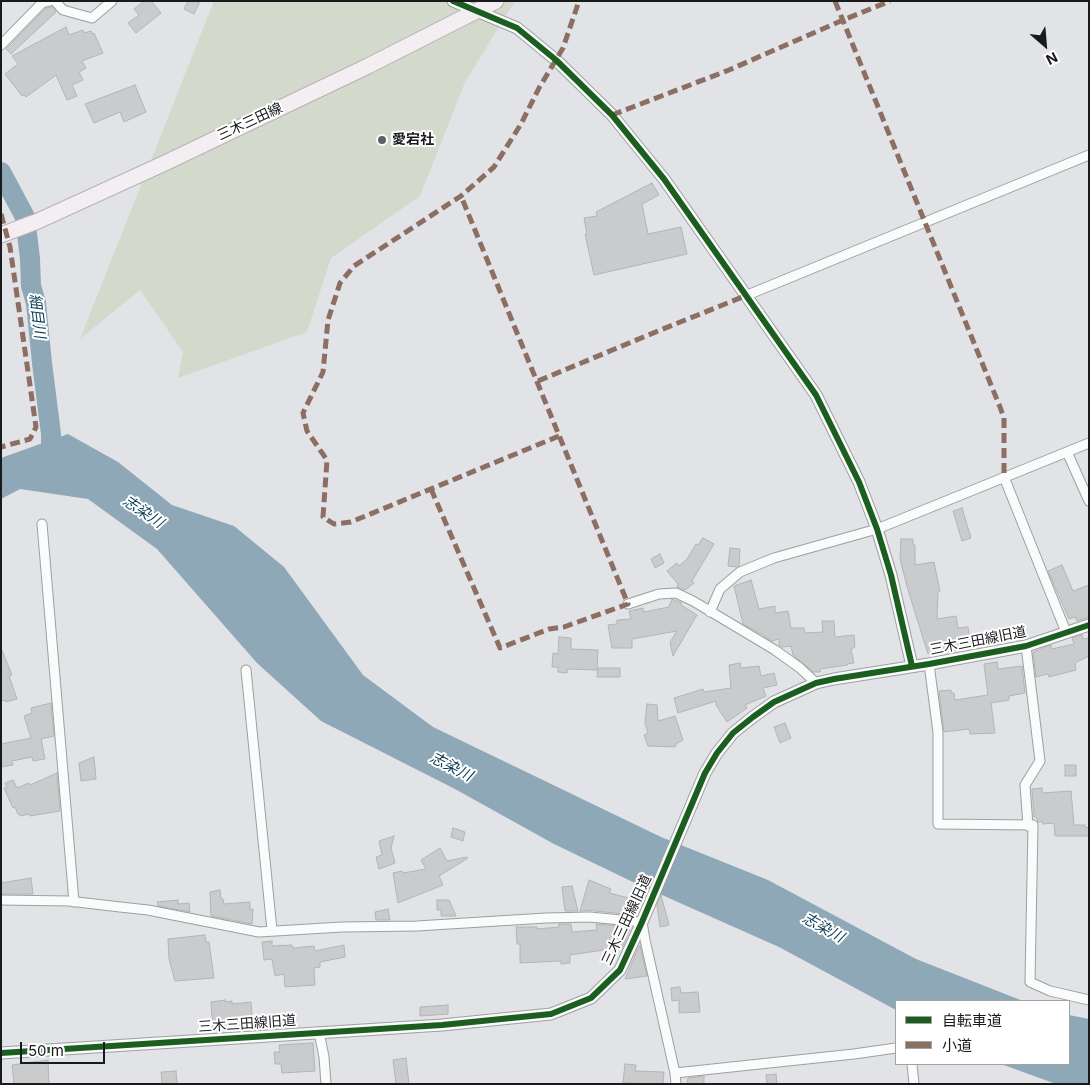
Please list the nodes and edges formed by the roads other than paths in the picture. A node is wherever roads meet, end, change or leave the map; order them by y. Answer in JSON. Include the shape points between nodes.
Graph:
{"nodes":[{"id":1,"x":50,"y":1,"type":"edge"},
{"id":2,"x":55,"y":1,"type":"edge"},
{"id":3,"x":112,"y":1,"type":"edge"},
{"id":4,"x":453,"y":1,"type":"edge"},
{"id":5,"x":496,"y":1,"type":"edge"},
{"id":6,"x":477,"y":11,"type":"junction"},
{"id":7,"x":1,"y":45,"type":"edge"},
{"id":8,"x":1089,"y":155,"type":"edge"},
{"id":9,"x":1,"y":235,"type":"edge"},
{"id":10,"x":745,"y":296,"type":"junction"},
{"id":11,"x":1089,"y":443,"type":"edge"},
{"id":12,"x":1067,"y":452,"type":"junction"},
{"id":13,"x":1004,"y":477,"type":"junction"},
{"id":14,"x":1089,"y":501,"type":"edge"},
{"id":15,"x":42,"y":524,"type":"dead end"},
{"id":16,"x":877,"y":529,"type":"junction"},
{"id":17,"x":628,"y":604,"type":"dead end"},
{"id":18,"x":710,"y":612,"type":"junction"},
{"id":19,"x":1089,"y":625,"type":"edge"},
{"id":20,"x":1066,"y":632,"type":"junction"},
{"id":21,"x":1026,"y":646,"type":"junction"},
{"id":22,"x":929,"y":664,"type":"junction"},
{"id":23,"x":912,"y":666,"type":"junction"},
{"id":24,"x":246,"y":670,"type":"dead end"},
{"id":25,"x":816,"y":683,"type":"junction"},
{"id":26,"x":1028,"y":826,"type":"junction"},
{"id":27,"x":1,"y":900,"type":"edge"},
{"id":28,"x":74,"y":902,"type":"junction"},
{"id":29,"x":642,"y":922,"type":"junction"},
{"id":30,"x":272,"y":930,"type":"junction"},
{"id":31,"x":1089,"y":1000,"type":"edge"},
{"id":32,"x":319,"y":1032,"type":"junction"},
{"id":33,"x":895,"y":1048,"type":"edge"},
{"id":34,"x":1,"y":1052,"type":"edge"},
{"id":35,"x":912,"y":1065,"type":"edge"},
{"id":36,"x":675,"y":1072,"type":"junction"},
{"id":37,"x":326,"y":1084,"type":"edge"},
{"id":38,"x":676,"y":1084,"type":"edge"},
{"id":39,"x":914,"y":1084,"type":"edge"}],
"edges":[{"from":1,"to":7,"type":"street","via":[[42,3]]},
{"from":2,"to":3,"type":"street","via":[[63,10],[92,18]]},
{"from":4,"to":6,"type":"street"},
{"from":5,"to":6,"type":"main road","name":"三木三田線"},
{"from":6,"to":9,"type":"main road","name":"三木三田線","via":[[368,66],[38,221]]},
{"from":6,"to":10,"type":"street","via":[[517,28],[556,60],[612,115],[664,179]]},
{"from":8,"to":10,"type":"street"},
{"from":10,"to":16,"type":"street","via":[[816,394],[859,482]]},
{"from":11,"to":12,"type":"street"},
{"from":12,"to":13,"type":"street"},
{"from":12,"to":14,"type":"street"},
{"from":13,"to":16,"type":"street"},
{"from":13,"to":20,"type":"street"},
{"from":15,"to":28,"type":"street"},
{"from":16,"to":18,"type":"street","via":[[774,558],[740,572],[720,589]]},
{"from":16,"to":23,"type":"street"},
{"from":17,"to":18,"type":"street","via":[[659,594],[676,593]]},
{"from":18,"to":25,"type":"street","via":[[775,650]]},
{"from":19,"to":20,"type":"street","name":"三木三田線旧道"},
{"from":20,"to":21,"type":"street","name":"三木三田線旧道"},
{"from":21,"to":22,"type":"street","name":"三木三田線旧道"},
{"from":21,"to":26,"type":"street","via":[[1040,761],[1025,785]]},
{"from":22,"to":23,"type":"street","name":"三木三田線旧道"},
{"from":22,"to":26,"type":"street","via":[[938,732],[938,824]]},
{"from":23,"to":25,"type":"street","name":"三木三田線旧道"},
{"from":24,"to":30,"type":"street"},
{"from":25,"to":29,"type":"street","name":"三木三田線旧道","via":[[774,702],[733,733],[717,753],[705,773]]},
{"from":26,"to":31,"type":"street","via":[[1033,825],[1030,982],[1050,991]]},
{"from":27,"to":28,"type":"street"},
{"from":28,"to":30,"type":"street","via":[[148,910],[259,932]]},
{"from":29,"to":30,"type":"street","via":[[590,917]]},
{"from":29,"to":32,"type":"street","name":"三木三田線旧道","via":[[620,970],[591,998],[551,1014],[442,1025]]},
{"from":29,"to":36,"type":"street"},
{"from":32,"to":34,"type":"street","name":"三木三田線旧道"},
{"from":32,"to":37,"type":"street"},
{"from":33,"to":36,"type":"street"},
{"from":35,"to":39,"type":"street"},
{"from":36,"to":38,"type":"street"}]}
